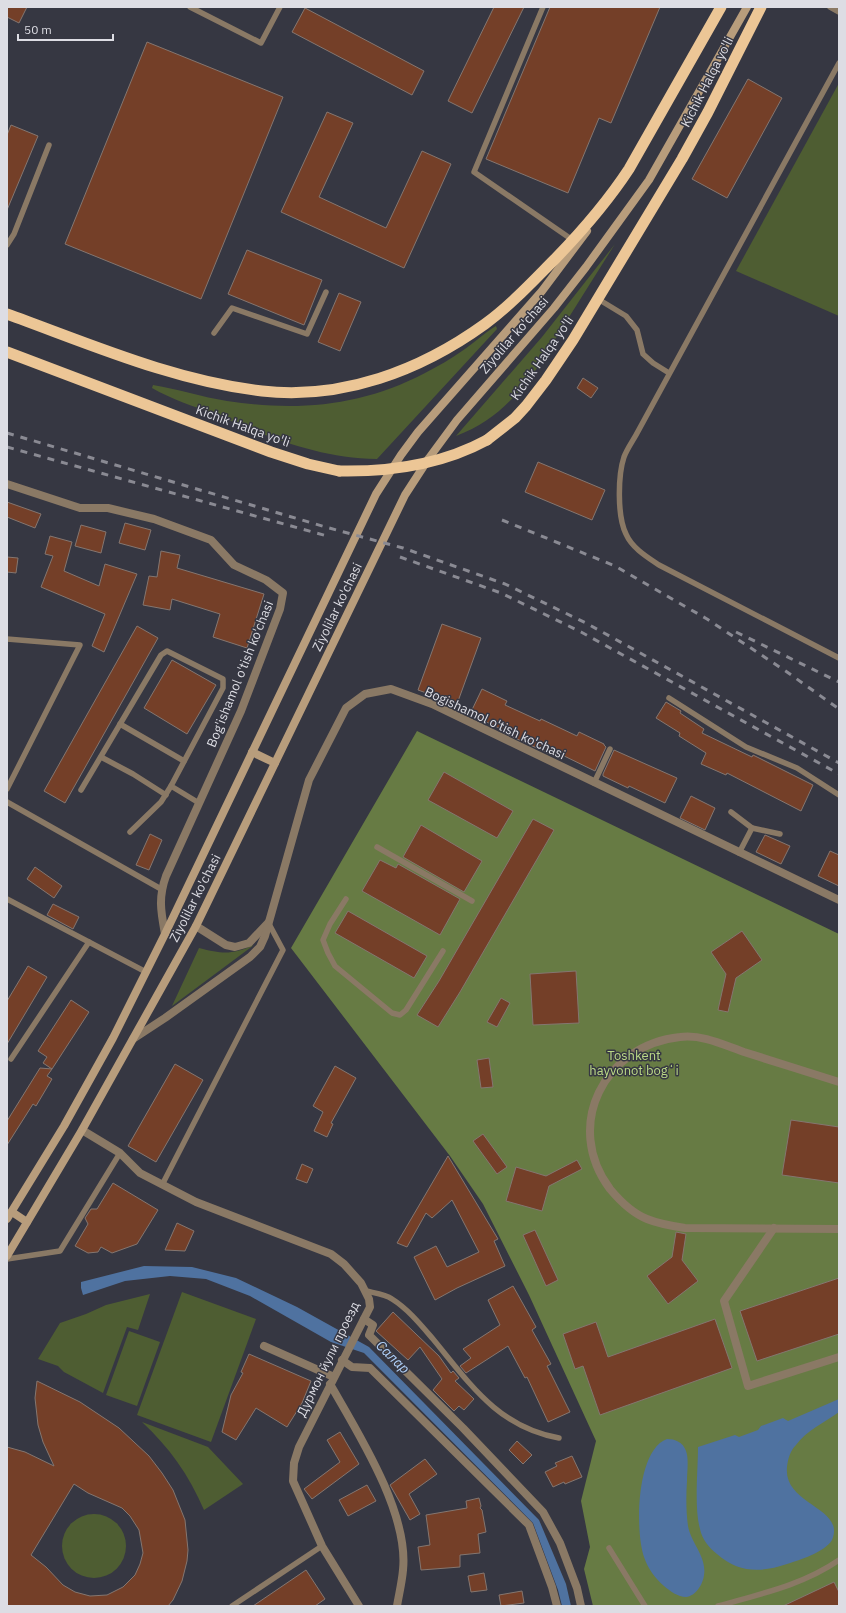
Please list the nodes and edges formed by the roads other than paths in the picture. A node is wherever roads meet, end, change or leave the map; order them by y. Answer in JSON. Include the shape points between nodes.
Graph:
{"nodes":[{"id":1,"x":190,"y":7,"type":"edge"},
{"id":2,"x":280,"y":7,"type":"edge"},
{"id":3,"x":543,"y":7,"type":"edge"},
{"id":4,"x":721,"y":7,"type":"edge"},
{"id":5,"x":747,"y":7,"type":"edge"},
{"id":6,"x":761,"y":7,"type":"edge"},
{"id":7,"x":830,"y":7,"type":"edge"},
{"id":8,"x":839,"y":12,"type":"edge"},
{"id":9,"x":839,"y":63,"type":"edge"},
{"id":10,"x":49,"y":145,"type":"dead end"},
{"id":11,"x":575,"y":242,"type":"junction"},
{"id":12,"x":7,"y":245,"type":"edge"},
{"id":13,"x":326,"y":292,"type":"dead end"},
{"id":14,"x":598,"y":299,"type":"junction"},
{"id":15,"x":7,"y":314,"type":"edge"},
{"id":16,"x":214,"y":333,"type":"dead end"},
{"id":17,"x":7,"y":352,"type":"edge"},
{"id":18,"x":669,"y":373,"type":"junction"},
{"id":19,"x":7,"y":484,"type":"edge"},
{"id":20,"x":7,"y":639,"type":"edge"},
{"id":21,"x":839,"y":658,"type":"edge"},
{"id":22,"x":668,"y":698,"type":"dead end"},
{"id":23,"x":120,"y":724,"type":"junction"},
{"id":24,"x":610,"y":749,"type":"dead end"},
{"id":25,"x":252,"y":752,"type":"junction"},
{"id":26,"x":101,"y":757,"type":"junction"},
{"id":27,"x":184,"y":761,"type":"junction"},
{"id":28,"x":275,"y":763,"type":"junction"},
{"id":29,"x":594,"y":783,"type":"junction"},
{"id":30,"x":170,"y":786,"type":"junction"},
{"id":31,"x":7,"y":789,"type":"edge"},
{"id":32,"x":81,"y":790,"type":"dead end"},
{"id":33,"x":166,"y":795,"type":"junction"},
{"id":34,"x":839,"y":795,"type":"edge"},
{"id":35,"x":7,"y":802,"type":"edge"},
{"id":36,"x":199,"y":803,"type":"junction"},
{"id":37,"x":731,"y":812,"type":"dead end"},
{"id":38,"x":752,"y":828,"type":"junction"},
{"id":39,"x":130,"y":832,"type":"dead end"},
{"id":40,"x":780,"y":834,"type":"dead end"},
{"id":41,"x":377,"y":847,"type":"dead end"},
{"id":42,"x":739,"y":853,"type":"junction"},
{"id":43,"x":161,"y":889,"type":"junction"},
{"id":44,"x":7,"y":899,"type":"edge"},
{"id":45,"x":346,"y":899,"type":"dead end"},
{"id":46,"x":839,"y":900,"type":"edge"},
{"id":47,"x":472,"y":901,"type":"dead end"},
{"id":48,"x":268,"y":922,"type":"junction"},
{"id":49,"x":196,"y":926,"type":"junction"},
{"id":50,"x":165,"y":934,"type":"junction"},
{"id":51,"x":89,"y":942,"type":"junction"},
{"id":52,"x":443,"y":951,"type":"dead end"},
{"id":53,"x":146,"y":972,"type":"junction"},
{"id":54,"x":133,"y":1039,"type":"junction"},
{"id":55,"x":11,"y":1059,"type":"dead end"},
{"id":56,"x":839,"y":1082,"type":"edge"},
{"id":57,"x":82,"y":1130,"type":"junction"},
{"id":58,"x":120,"y":1153,"type":"junction"},
{"id":59,"x":162,"y":1185,"type":"junction"},
{"id":60,"x":12,"y":1212,"type":"junction"},
{"id":61,"x":7,"y":1220,"type":"edge"},
{"id":62,"x":28,"y":1222,"type":"junction"},
{"id":63,"x":774,"y":1228,"type":"junction"},
{"id":64,"x":839,"y":1229,"type":"edge"},
{"id":65,"x":7,"y":1256,"type":"edge"},
{"id":66,"x":7,"y":1259,"type":"edge"},
{"id":67,"x":366,"y":1291,"type":"junction"},
{"id":68,"x":364,"y":1319,"type":"junction"},
{"id":69,"x":264,"y":1346,"type":"dead end"},
{"id":70,"x":344,"y":1357,"type":"junction"},
{"id":71,"x":839,"y":1357,"type":"edge"},
{"id":72,"x":332,"y":1381,"type":"junction"},
{"id":73,"x":559,"y":1438,"type":"dead end"},
{"id":74,"x":322,"y":1546,"type":"junction"},
{"id":75,"x":609,"y":1548,"type":"dead end"},
{"id":76,"x":839,"y":1560,"type":"edge"},
{"id":77,"x":232,"y":1606,"type":"edge"},
{"id":78,"x":359,"y":1606,"type":"edge"},
{"id":79,"x":397,"y":1606,"type":"edge"},
{"id":80,"x":557,"y":1606,"type":"edge"},
{"id":81,"x":580,"y":1606,"type":"edge"},
{"id":82,"x":645,"y":1606,"type":"edge"},
{"id":83,"x":718,"y":1606,"type":"edge"}],
"edges":[{"from":1,"to":2,"type":"lane","via":[[261,43]]},
{"from":3,"to":11,"type":"lane","via":[[474,172]]},
{"from":4,"to":11,"type":"highway","name":"Kichik Halqa yo'li","via":[[618,186]]},
{"from":5,"to":28,"type":"main road","name":"Ziyolilar ko'chasi","via":[[644,186],[549,314],[457,420],[405,495]]},
{"from":6,"to":14,"type":"highway","name":"Kichik Halqa yo'li","via":[[682,159]]},
{"from":7,"to":8,"type":"lane"},
{"from":9,"to":18,"type":"lane"},
{"from":10,"to":12,"type":"lane","via":[[14,234]]},
{"from":11,"to":15,"type":"highway","name":"Kichik Halqa yo'li","via":[[520,295],[468,336],[401,371],[372,382],[342,389],[280,392],[212,382],[122,356]]},
{"from":11,"to":25,"type":"main road","name":"Ziyolilar ko'chasi","via":[[542,291],[423,427],[388,474]]},
{"from":13,"to":16,"type":"lane","via":[[307,334],[232,308]]},
{"from":14,"to":17,"type":"highway","name":"Kichik Halqa yo'li","bridge":true,"via":[[537,393],[515,418],[487,440],[450,457],[416,466],[374,471],[339,471],[308,464]]},
{"from":14,"to":18,"type":"lane","via":[[626,316],[637,330],[643,354]]},
{"from":18,"to":21,"type":"lane","via":[[624,457],[620,481],[620,509],[626,534],[640,553],[659,565]]},
{"from":19,"to":36,"type":"street","name":"Bog'ishamol o'tish ko'chasi","via":[[80,508],[108,508],[154,519],[211,540],[234,565],[266,580],[283,593],[280,609],[241,711]]},
{"from":20,"to":31,"type":"lane","via":[[80,645]]},
{"from":22,"to":34,"type":"lane","via":[[746,747],[797,768]]},
{"from":23,"to":26,"type":"lane"},
{"from":23,"to":27,"type":"lane"},
{"from":23,"to":27,"type":"lane","via":[[161,655],[167,651],[223,680],[223,688]]},
{"from":24,"to":29,"type":"lane"},
{"from":25,"to":28,"type":"main road"},
{"from":25,"to":50,"type":"main road","name":"Ziyolilar ko'chasi"},
{"from":26,"to":32,"type":"lane"},
{"from":26,"to":33,"type":"lane"},
{"from":27,"to":30,"type":"lane"},
{"from":28,"to":49,"type":"main road","name":"Ziyolilar ko'chasi"},
{"from":29,"to":42,"type":"street","name":"Bogishamol o'tish ko'chasi"},
{"from":29,"to":48,"type":"street","name":"Bogishamol o'tish ko'chasi","via":[[432,704],[391,689],[365,694],[346,708],[309,780]]},
{"from":30,"to":33,"type":"lane"},
{"from":30,"to":36,"type":"lane"},
{"from":33,"to":39,"type":"lane"},
{"from":35,"to":43,"type":"lane"},
{"from":36,"to":43,"type":"street","name":"Bog'ishamol o'tish ko'chasi"},
{"from":37,"to":38,"type":"lane"},
{"from":38,"to":40,"type":"lane"},
{"from":38,"to":42,"type":"lane"},
{"from":41,"to":47,"type":"lane"},
{"from":42,"to":46,"type":"street","name":"Bogishamol o'tish ko'chasi"},
{"from":43,"to":50,"type":"street","name":"Bog'ishamol o'tish ko'chasi","via":[[160,906]]},
{"from":44,"to":51,"type":"lane"},
{"from":45,"to":52,"type":"lane","via":[[330,924],[324,940],[328,953],[335,966],[392,1013],[400,1014],[406,1010]]},
{"from":48,"to":49,"type":"street","name":"Bogishamol o'tish ko'chasi","via":[[249,943],[235,947]]},
{"from":48,"to":54,"type":"street","name":"Bogishamol o'tish ko'chasi","via":[[260,947],[250,957]]},
{"from":48,"to":59,"type":"lane","via":[[283,950]]},
{"from":49,"to":54,"type":"main road","name":"Ziyolilar ko'chasi"},
{"from":50,"to":53,"type":"main road","name":"Ziyolilar ko'chasi"},
{"from":51,"to":53,"type":"lane"},
{"from":51,"to":55,"type":"lane"},
{"from":53,"to":60,"type":"main road","name":"Ziyolilar ko'chasi","via":[[64,1126]]},
{"from":54,"to":57,"type":"main road","name":"Ziyolilar ko'chasi"},
{"from":56,"to":63,"type":"street","via":[[706,1038],[681,1036],[657,1041],[637,1050],[618,1064],[604,1082],[596,1099],[591,1120],[591,1148],[600,1175],[621,1202],[645,1219],[663,1225],[685,1228]]},
{"from":57,"to":58,"type":"street","name":"Дурмон йули проезд"},
{"from":57,"to":62,"type":"main road","name":"Ziyolilar ko'chasi"},
{"from":58,"to":59,"type":"street","name":"Дурмон йули проезд","via":[[140,1173]]},
{"from":58,"to":66,"type":"lane","via":[[60,1251]]},
{"from":59,"to":67,"type":"street","name":"Дурмон йули проезд","via":[[196,1202],[331,1254],[350,1270]]},
{"from":60,"to":61,"type":"main road","name":"Ziyolilar ko'chasi"},
{"from":60,"to":62,"type":"main road"},
{"from":62,"to":65,"type":"main road","name":"Ziyolilar ko'chasi"},
{"from":63,"to":64,"type":"street"},
{"from":63,"to":71,"type":"street","via":[[724,1301],[748,1386]]},
{"from":67,"to":68,"type":"street","name":"Дурмон йули проезд","via":[[370,1307]]},
{"from":67,"to":73,"type":"lane","via":[[391,1298],[416,1319],[476,1392],[499,1413],[543,1435]]},
{"from":68,"to":70,"type":"street","name":"Дурмон йули проезд"},
{"from":68,"to":81,"type":"street","via":[[373,1325],[369,1335],[544,1512],[577,1588]]},
{"from":69,"to":72,"type":"street"},
{"from":70,"to":72,"type":"street","name":"Дурмон йули проезд"},
{"from":70,"to":80,"type":"street","via":[[352,1367],[370,1368],[529,1525]]},
{"from":72,"to":74,"type":"street","name":"Дурмон йули проезд","via":[[299,1447],[294,1463],[293,1481]]},
{"from":72,"to":79,"type":"street","via":[[395,1513],[404,1569]]},
{"from":74,"to":77,"type":"lane"},
{"from":74,"to":78,"type":"street","name":"Дурмон йули проезд"},
{"from":75,"to":82,"type":"lane"},
{"from":76,"to":83,"type":"lane","via":[[783,1588]]}]}
